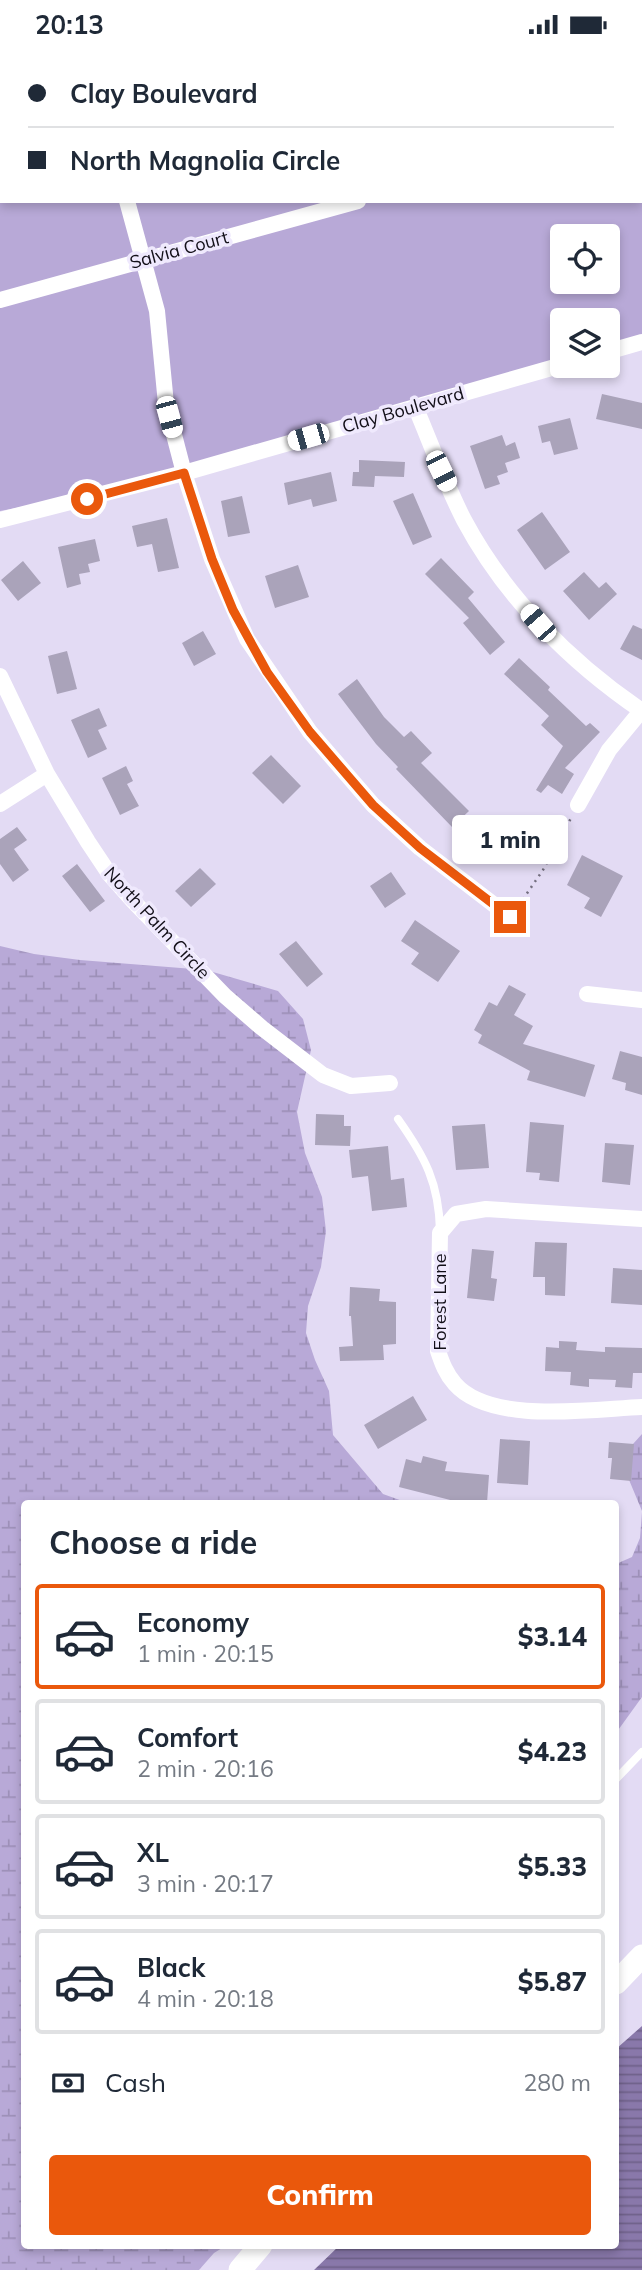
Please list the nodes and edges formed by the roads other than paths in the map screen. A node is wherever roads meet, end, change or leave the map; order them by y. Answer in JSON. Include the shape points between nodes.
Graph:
{"nodes":[{"id":1,"x":128,"y":203,"type":"edge"},
{"id":2,"x":337,"y":204,"type":"edge"},
{"id":3,"x":143,"y":260,"type":"junction"},
{"id":4,"x":0,"y":300,"type":"edge"},
{"id":5,"x":642,"y":342,"type":"edge"},
{"id":6,"x":620,"y":348,"type":"edge"},
{"id":7,"x":550,"y":368,"type":"edge"},
{"id":8,"x":415,"y":406,"type":"junction"},
{"id":9,"x":184,"y":473,"type":"junction"},
{"id":10,"x":0,"y":520,"type":"edge"},
{"id":11,"x":0,"y":676,"type":"edge"},
{"id":12,"x":642,"y":711,"type":"edge"},
{"id":13,"x":47,"y":774,"type":"junction"},
{"id":14,"x":0,"y":804,"type":"edge"},
{"id":15,"x":578,"y":806,"type":"road end"},
{"id":16,"x":510,"y":917,"type":"road end"},
{"id":17,"x":587,"y":994,"type":"dead end"},
{"id":18,"x":642,"y":1000,"type":"edge"},
{"id":19,"x":390,"y":1083,"type":"dead end"},
{"id":20,"x":398,"y":1119,"type":"dead end"},
{"id":21,"x":642,"y":1219,"type":"edge"},
{"id":22,"x":440,"y":1233,"type":"junction"},
{"id":23,"x":642,"y":1407,"type":"edge"},
{"id":24,"x":642,"y":1752,"type":"edge"},
{"id":25,"x":619,"y":1776,"type":"edge"},
{"id":26,"x":642,"y":1956,"type":"edge"},
{"id":27,"x":619,"y":1980,"type":"edge"},
{"id":28,"x":258,"y":2249,"type":"edge"},
{"id":29,"x":240,"y":2270,"type":"edge"}],
"edges":[{"from":1,"to":3,"type":"street"},
{"from":2,"to":3,"type":"street","name":"Salvia Court"},
{"from":3,"to":4,"type":"street","name":"Salvia Court"},
{"from":3,"to":9,"type":"street","via":[[157,311],[166,404]]},
{"from":5,"to":6,"type":"street"},
{"from":7,"to":8,"type":"street","name":"Clay Boulevard"},
{"from":8,"to":9,"type":"street","name":"Clay Boulevard"},
{"from":8,"to":12,"type":"street","via":[[441,471],[489,562],[538,623]]},
{"from":9,"to":10,"type":"street","name":"Clay Boulevard"},
{"from":9,"to":16,"type":"street","via":[[233,610],[267,672],[310,732],[373,805],[420,848]]},
{"from":11,"to":13,"type":"street","name":"North Palm Circle"},
{"from":12,"to":15,"type":"street","via":[[609,750]]},
{"from":13,"to":14,"type":"street"},
{"from":13,"to":19,"type":"street","name":"North Palm Circle","via":[[110,875],[225,996],[323,1075],[351,1086]]},
{"from":17,"to":18,"type":"street"},
{"from":20,"to":22,"type":"lane","via":[[427,1164],[439,1205]]},
{"from":21,"to":22,"type":"street","name":"Forest Lane","via":[[486,1209],[456,1214]]},
{"from":22,"to":23,"type":"street","name":"Forest Lane","via":[[438,1351],[456,1386],[488,1403],[513,1408],[553,1412]]},
{"from":24,"to":25,"type":"lane"},
{"from":26,"to":27,"type":"street"},
{"from":28,"to":29,"type":"street"}]}
